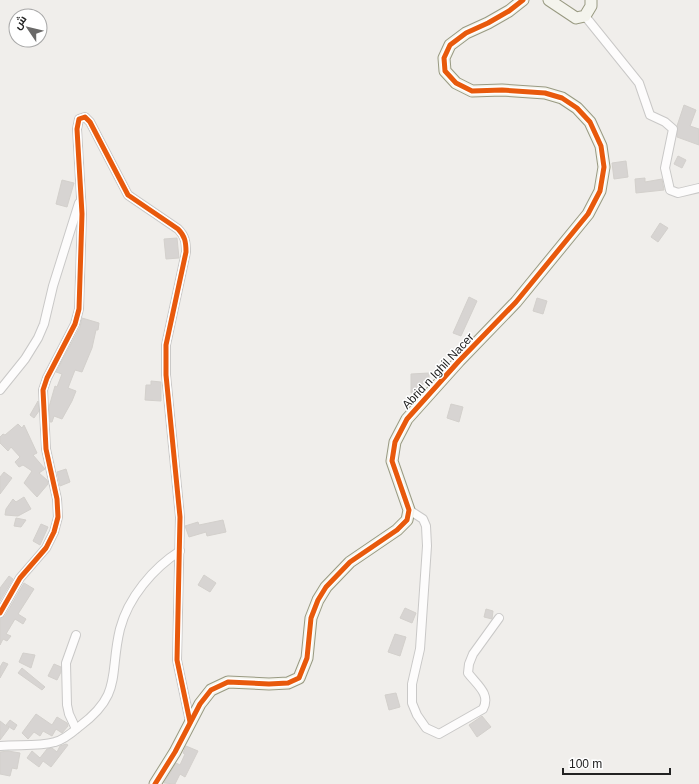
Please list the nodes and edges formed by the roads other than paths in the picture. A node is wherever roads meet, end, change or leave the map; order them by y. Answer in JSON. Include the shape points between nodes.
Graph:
{"nodes":[{"id":1,"x":522,"y":0,"type":"edge"},
{"id":2,"x":549,"y":0,"type":"edge"},
{"id":3,"x":591,"y":0,"type":"edge"},
{"id":4,"x":585,"y":16,"type":"junction"},
{"id":5,"x":699,"y":188,"type":"edge"},
{"id":6,"x":81,"y":198,"type":"junction"},
{"id":7,"x":0,"y":390,"type":"edge"},
{"id":8,"x":410,"y":510,"type":"junction"},
{"id":9,"x":180,"y":551,"type":"junction"},
{"id":10,"x":0,"y":613,"type":"edge"},
{"id":11,"x":499,"y":618,"type":"dead end"},
{"id":12,"x":76,"y":635,"type":"dead end"},
{"id":13,"x":190,"y":722,"type":"junction"},
{"id":14,"x":76,"y":730,"type":"junction"},
{"id":15,"x":0,"y":746,"type":"edge"},
{"id":16,"x":155,"y":784,"type":"edge"}],
"edges":[{"from":1,"to":8,"type":"street","name":"Abrid n Ighil Nacer","via":[[450,45],[444,58],[445,71],[456,83],[472,91],[545,93],[562,98],[577,108],[590,122],[601,146],[604,167],[600,191],[588,214],[516,302],[407,419],[395,442],[392,460]]},
{"from":2,"to":4,"type":"street","via":[[576,18]]},
{"from":3,"to":4,"type":"street","via":[[591,6]]},
{"from":4,"to":5,"type":"street","via":[[639,82],[650,115],[673,129],[665,168],[670,190],[678,193]]},
{"from":6,"to":7,"type":"street","via":[[53,286],[44,324],[25,360]]},
{"from":6,"to":9,"type":"street","via":[[77,129],[82,117],[90,122],[128,195],[178,229],[186,241],[186,252],[166,345],[166,375],[180,517]]},
{"from":6,"to":10,"type":"street","via":[[79,309],[75,324],[43,390],[46,449],[57,499],[58,517],[46,548],[20,578]]},
{"from":8,"to":11,"type":"street","via":[[423,519],[427,546],[420,649],[412,684],[412,703],[426,728],[434,733],[439,734],[448,730],[483,709],[487,702],[486,695],[468,673],[469,664]]},
{"from":8,"to":13,"type":"street","via":[[407,520],[397,530],[350,562],[326,587],[311,618],[308,658],[298,678],[282,684],[228,682],[211,690]]},
{"from":9,"to":13,"type":"street","via":[[177,660]]},
{"from":9,"to":14,"type":"street","via":[[169,557],[145,581],[129,607],[120,629],[111,689],[104,704]]},
{"from":12,"to":14,"type":"street","via":[[66,663],[67,705]]},
{"from":13,"to":16,"type":"street"},
{"from":14,"to":15,"type":"street","via":[[56,742]]}]}
